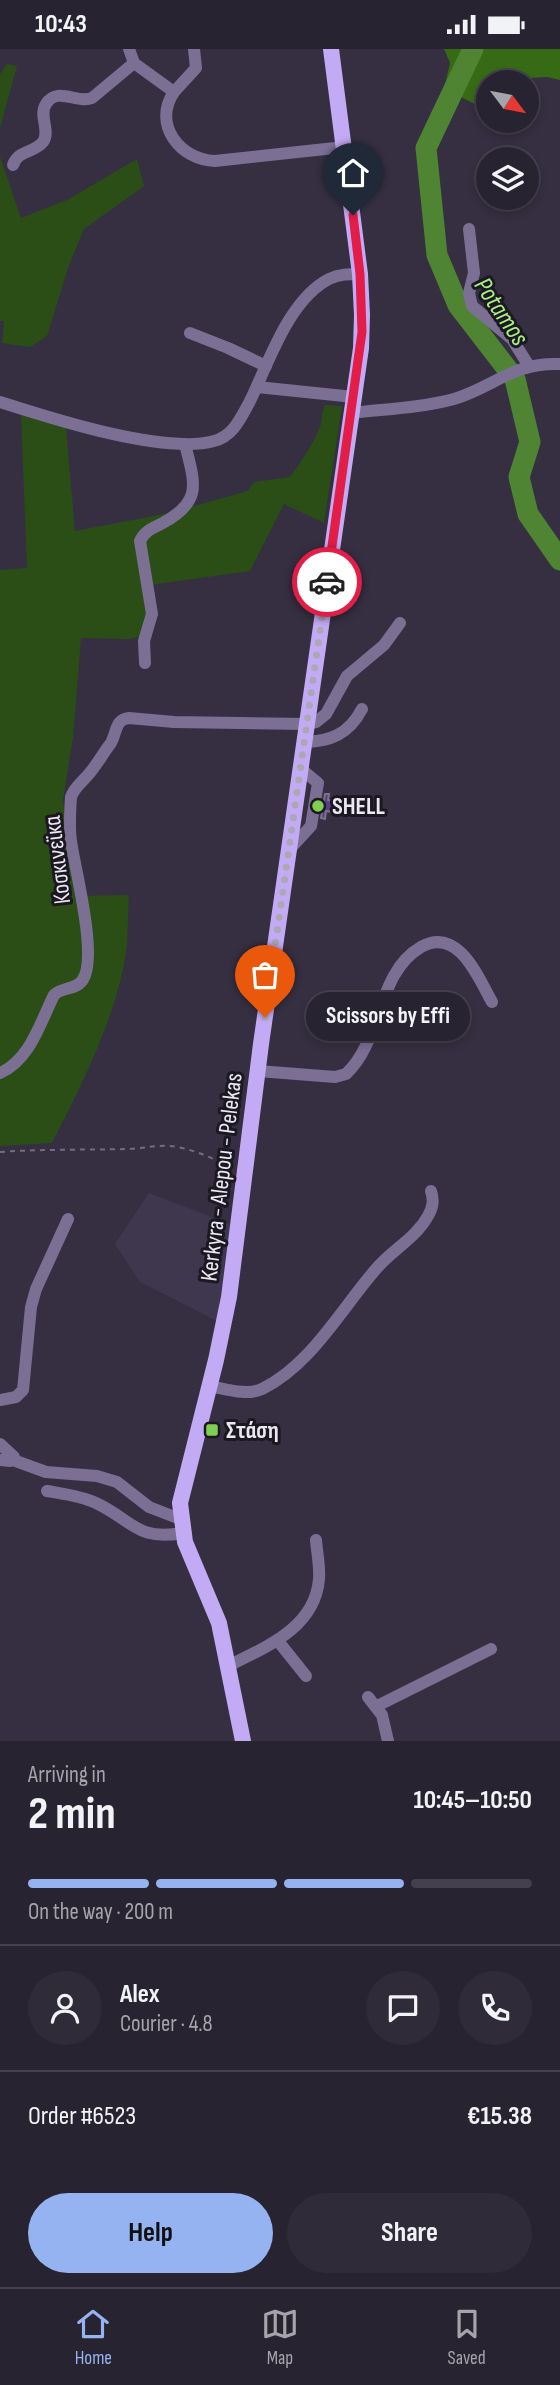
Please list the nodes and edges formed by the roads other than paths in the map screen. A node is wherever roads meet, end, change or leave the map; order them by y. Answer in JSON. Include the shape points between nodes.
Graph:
{"nodes":[{"id":1,"x":129,"y":49,"type":"edge"},
{"id":2,"x":194,"y":49,"type":"edge"},
{"id":3,"x":331,"y":49,"type":"edge"},
{"id":4,"x":134,"y":63,"type":"junction"},
{"id":5,"x":174,"y":92,"type":"junction"},
{"id":6,"x":344,"y":148,"type":"junction"},
{"id":7,"x":13,"y":165,"type":"dead end"},
{"id":8,"x":469,"y":229,"type":"dead end"},
{"id":9,"x":360,"y":274,"type":"junction"},
{"id":10,"x":190,"y":333,"type":"dead end"},
{"id":11,"x":560,"y":364,"type":"edge"},
{"id":12,"x":266,"y":366,"type":"junction"},
{"id":13,"x":525,"y":367,"type":"junction"},
{"id":14,"x":257,"y":387,"type":"junction"},
{"id":15,"x":0,"y":403,"type":"edge"},
{"id":16,"x":353,"y":405,"type":"junction"},
{"id":17,"x":185,"y":444,"type":"junction"},
{"id":18,"x":400,"y":623,"type":"dead end"},
{"id":19,"x":145,"y":663,"type":"dead end"},
{"id":20,"x":362,"y":709,"type":"dead end"},
{"id":21,"x":306,"y":724,"type":"junction"},
{"id":22,"x":303,"y":742,"type":"junction"},
{"id":23,"x":492,"y":1002,"type":"dead end"},
{"id":24,"x":258,"y":1071,"type":"junction"},
{"id":25,"x":0,"y":1073,"type":"edge"},
{"id":26,"x":430,"y":1191,"type":"dead end"},
{"id":27,"x":68,"y":1219,"type":"dead end"},
{"id":28,"x":209,"y":1387,"type":"junction"},
{"id":29,"x":0,"y":1400,"type":"edge"},
{"id":30,"x":0,"y":1444,"type":"edge"},
{"id":31,"x":6,"y":1460,"type":"edge"},
{"id":32,"x":47,"y":1491,"type":"dead end"},
{"id":33,"x":182,"y":1526,"type":"junction"},
{"id":34,"x":316,"y":1540,"type":"dead end"},
{"id":35,"x":278,"y":1641,"type":"junction"},
{"id":36,"x":491,"y":1649,"type":"dead end"},
{"id":37,"x":228,"y":1666,"type":"junction"},
{"id":38,"x":306,"y":1676,"type":"dead end"},
{"id":39,"x":243,"y":1741,"type":"edge"},
{"id":40,"x":388,"y":1741,"type":"edge"}],
"edges":[{"from":1,"to":4,"type":"street"},
{"from":2,"to":5,"type":"street","via":[[195,70]]},
{"from":3,"to":6,"type":"main road","name":"Kerkyra - Alepou - Pelekas"},
{"from":4,"to":5,"type":"street"},
{"from":4,"to":7,"type":"street","via":[[92,98],[54,96],[42,116],[45,137]]},
{"from":5,"to":6,"type":"street","via":[[166,111],[171,138],[204,160]]},
{"from":6,"to":9,"type":"main road","name":"Kerkyra - Alepou - Pelekas"},
{"from":8,"to":13,"type":"street","via":[[472,306],[512,338]]},
{"from":9,"to":12,"type":"street","via":[[332,278],[310,293]]},
{"from":9,"to":16,"type":"main road","name":"Kerkyra - Alepou - Pelekas","via":[[362,332]]},
{"from":10,"to":12,"type":"street"},
{"from":11,"to":13,"type":"street"},
{"from":12,"to":14,"type":"street"},
{"from":13,"to":16,"type":"street","via":[[456,398],[411,406]]},
{"from":14,"to":16,"type":"street"},
{"from":14,"to":17,"type":"street","via":[[226,436]]},
{"from":15,"to":17,"type":"street","via":[[119,435]]},
{"from":16,"to":21,"type":"main road","name":"Kerkyra - Alepou - Pelekas"},
{"from":17,"to":19,"type":"street","via":[[192,474],[189,503],[147,531],[140,541],[152,614],[144,641]]},
{"from":18,"to":21,"type":"street","via":[[384,645],[347,676],[322,718]]},
{"from":20,"to":22,"type":"street","via":[[336,738]]},
{"from":21,"to":22,"type":"main road","name":"Kerkyra - Alepou - Pelekas"},
{"from":21,"to":25,"type":"street","name":"Κοσκινεϊκα","via":[[129,718],[119,722],[113,738],[71,797],[71,838],[88,935],[86,971],[79,984],[57,991],[20,1061]]},
{"from":22,"to":24,"type":"main road","name":"Kerkyra - Alepou - Pelekas"},
{"from":23,"to":24,"type":"street","via":[[455,947],[445,942],[426,944],[403,962],[391,980],[371,1037],[346,1075]]},
{"from":24,"to":28,"type":"main road","name":"Kerkyra - Alepou - Pelekas","via":[[223,1328]]},
{"from":26,"to":28,"type":"street","via":[[433,1207],[427,1218],[376,1269],[300,1361],[259,1391]]},
{"from":27,"to":29,"type":"street","via":[[31,1307],[23,1390],[16,1397]]},
{"from":28,"to":33,"type":"main road","name":"Kerkyra - Alepou - Pelekas","via":[[181,1494]]},
{"from":30,"to":31,"type":"street","via":[[13,1454]]},
{"from":31,"to":33,"type":"street","via":[[46,1472],[117,1482]]},
{"from":32,"to":33,"type":"street","via":[[94,1502],[161,1537]]},
{"from":33,"to":37,"type":"main road","name":"Kerkyra - Alepou - Pelekas","via":[[216,1613]]},
{"from":34,"to":35,"type":"street","via":[[317,1587],[303,1618]]},
{"from":35,"to":37,"type":"street"},
{"from":35,"to":38,"type":"street"},
{"from":36,"to":40,"type":"street","via":[[372,1702],[382,1715]]},
{"from":37,"to":39,"type":"main road","name":"Kerkyra - Alepou - Pelekas"}]}
